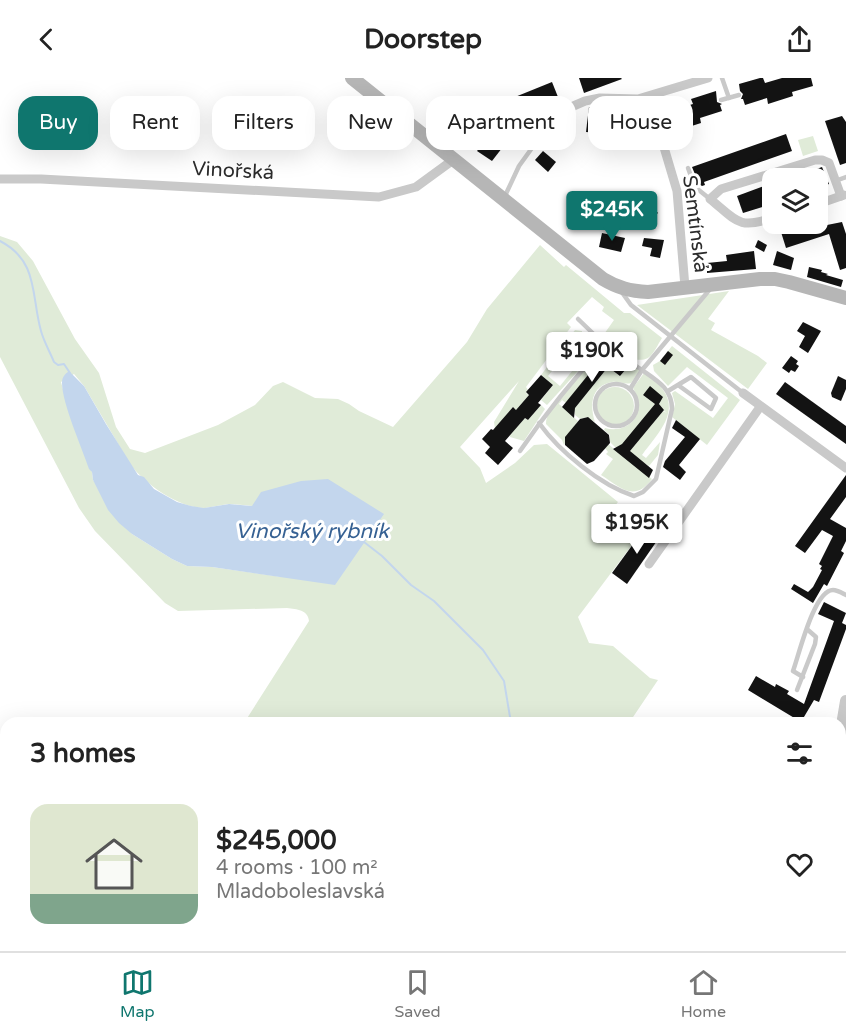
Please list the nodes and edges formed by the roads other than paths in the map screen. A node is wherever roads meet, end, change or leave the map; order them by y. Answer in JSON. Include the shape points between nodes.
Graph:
{"nodes":[{"id":1,"x":352,"y":78,"type":"edge"},
{"id":2,"x":708,"y":78,"type":"edge"},
{"id":3,"x":722,"y":78,"type":"edge"},
{"id":4,"x":739,"y":94,"type":"dead end"},
{"id":5,"x":649,"y":96,"type":"edge"},
{"id":6,"x":729,"y":98,"type":"junction"},
{"id":7,"x":721,"y":100,"type":"dead end"},
{"id":8,"x":531,"y":150,"type":"edge"},
{"id":9,"x":665,"y":150,"type":"edge"},
{"id":10,"x":453,"y":160,"type":"junction"},
{"id":11,"x":688,"y":168,"type":"dead end"},
{"id":12,"x":846,"y":177,"type":"edge"},
{"id":13,"x":0,"y":179,"type":"edge"},
{"id":14,"x":835,"y":181,"type":"junction"},
{"id":15,"x":843,"y":195,"type":"edge"},
{"id":16,"x":710,"y":199,"type":"junction"},
{"id":17,"x":504,"y":200,"type":"junction"},
{"id":18,"x":828,"y":200,"type":"edge"},
{"id":19,"x":762,"y":221,"type":"edge"},
{"id":20,"x":715,"y":284,"type":"junction"},
{"id":21,"x":685,"y":287,"type":"junction"},
{"id":22,"x":619,"y":288,"type":"junction"},
{"id":23,"x":846,"y":298,"type":"edge"},
{"id":24,"x":578,"y":319,"type":"dead end"},
{"id":25,"x":670,"y":335,"type":"junction"},
{"id":26,"x":605,"y":345,"type":"junction"},
{"id":27,"x":642,"y":370,"type":"junction"},
{"id":28,"x":678,"y":385,"type":"junction"},
{"id":29,"x":630,"y":389,"type":"junction"},
{"id":30,"x":668,"y":391,"type":"junction"},
{"id":31,"x":743,"y":393,"type":"joint"},
{"id":32,"x":760,"y":407,"type":"junction"},
{"id":33,"x":539,"y":423,"type":"junction"},
{"id":34,"x":520,"y":451,"type":"dead end"},
{"id":35,"x":846,"y":468,"type":"edge"},
{"id":36,"x":650,"y":564,"type":"dead end"},
{"id":37,"x":846,"y":595,"type":"edge"},
{"id":38,"x":808,"y":630,"type":"junction"},
{"id":39,"x":803,"y":677,"type":"junction"},
{"id":40,"x":797,"y":690,"type":"dead end"},
{"id":41,"x":846,"y":701,"type":"edge"},
{"id":42,"x":843,"y":717,"type":"edge"}],
"edges":[{"from":1,"to":10,"type":"main road"},
{"from":2,"to":5,"type":"street"},
{"from":3,"to":6,"type":"lane"},
{"from":4,"to":6,"type":"lane"},
{"from":6,"to":7,"type":"lane"},
{"from":8,"to":17,"type":"lane"},
{"from":9,"to":21,"type":"street","name":"Semtínská","via":[[677,191]]},
{"from":10,"to":13,"type":"street","name":"Vinořská","via":[[416,187],[379,197]]},
{"from":10,"to":17,"type":"main road"},
{"from":11,"to":16,"type":"lane","via":[[695,186]]},
{"from":12,"to":14,"type":"lane"},
{"from":14,"to":15,"type":"street"},
{"from":14,"to":16,"type":"street","via":[[829,163],[815,160],[721,189]]},
{"from":15,"to":18,"type":"street"},
{"from":16,"to":19,"type":"street","via":[[741,223]]},
{"from":17,"to":22,"type":"main road"},
{"from":20,"to":21,"type":"main road"},
{"from":20,"to":23,"type":"main road","via":[[775,279]]},
{"from":20,"to":25,"type":"lane"},
{"from":21,"to":22,"type":"main road","via":[[648,292]]},
{"from":22,"to":25,"type":"lane","via":[[631,304]]},
{"from":24,"to":26,"type":"lane"},
{"from":25,"to":27,"type":"lane"},
{"from":25,"to":31,"type":"lane"},
{"from":26,"to":27,"type":"lane"},
{"from":26,"to":33,"type":"lane"},
{"from":27,"to":29,"type":"lane"},
{"from":27,"to":30,"type":"lane"},
{"from":28,"to":28,"type":"lane","via":[[692,377],[716,398],[711,409]]},
{"from":28,"to":30,"type":"lane"},
{"from":29,"to":29,"type":"lane","via":[[610,384],[599,392],[594,404],[602,422],[616,427],[630,422],[637,409]]},
{"from":30,"to":33,"type":"lane","via":[[672,409],[656,479],[634,496],[591,473],[548,436]]},
{"from":31,"to":32,"type":"street"},
{"from":32,"to":35,"type":"street"},
{"from":32,"to":36,"type":"street"},
{"from":33,"to":34,"type":"lane"},
{"from":37,"to":38,"type":"lane","via":[[834,590],[826,592],[811,614]]},
{"from":38,"to":39,"type":"lane","via":[[816,637]]},
{"from":38,"to":39,"type":"lane","via":[[793,671]]},
{"from":39,"to":40,"type":"lane"},
{"from":41,"to":42,"type":"street"}]}
